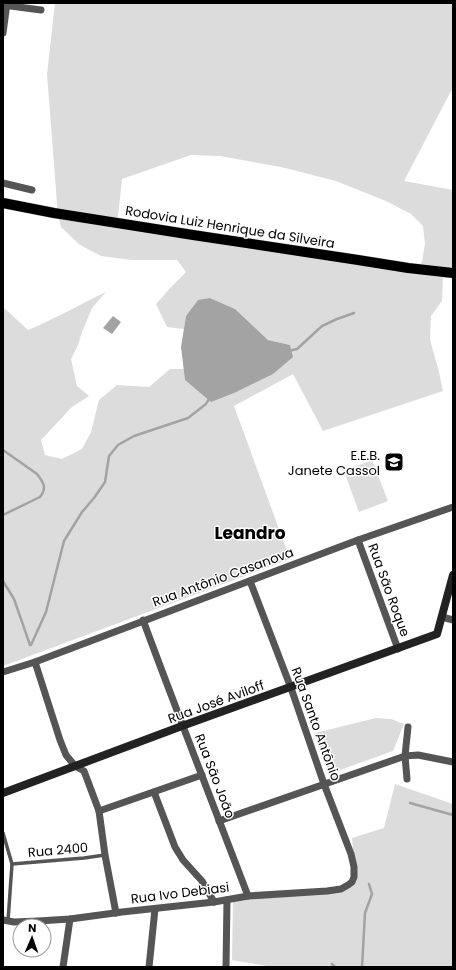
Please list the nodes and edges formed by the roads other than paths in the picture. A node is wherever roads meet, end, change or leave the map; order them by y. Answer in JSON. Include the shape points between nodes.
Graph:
{"nodes":[{"id":1,"x":6,"y":5,"type":"edge"},
{"id":2,"x":41,"y":10,"type":"dead end"},
{"id":3,"x":3,"y":33,"type":"edge"},
{"id":4,"x":3,"y":182,"type":"edge"},
{"id":5,"x":32,"y":190,"type":"dead end"},
{"id":6,"x":3,"y":203,"type":"edge"},
{"id":7,"x":453,"y":273,"type":"edge"},
{"id":8,"x":453,"y":507,"type":"edge"},
{"id":9,"x":358,"y":540,"type":"junction"},
{"id":10,"x":453,"y":575,"type":"edge"},
{"id":11,"x":250,"y":581,"type":"junction"},
{"id":12,"x":442,"y":617,"type":"junction"},
{"id":13,"x":143,"y":620,"type":"junction"},
{"id":14,"x":453,"y":620,"type":"edge"},
{"id":15,"x":398,"y":648,"type":"junction"},
{"id":16,"x":34,"y":662,"type":"junction"},
{"id":17,"x":3,"y":672,"type":"edge"},
{"id":18,"x":291,"y":688,"type":"junction"},
{"id":19,"x":182,"y":726,"type":"junction"},
{"id":20,"x":408,"y":728,"type":"dead end"},
{"id":21,"x":406,"y":756,"type":"junction"},
{"id":22,"x":453,"y":762,"type":"edge"},
{"id":23,"x":75,"y":766,"type":"junction"},
{"id":24,"x":202,"y":775,"type":"junction"},
{"id":25,"x":407,"y":779,"type":"dead end"},
{"id":26,"x":324,"y":784,"type":"junction"},
{"id":27,"x":154,"y":792,"type":"junction"},
{"id":28,"x":3,"y":793,"type":"edge"},
{"id":29,"x":99,"y":810,"type":"junction"},
{"id":30,"x":219,"y":821,"type":"junction"},
{"id":31,"x":3,"y":833,"type":"edge"},
{"id":32,"x":105,"y":855,"type":"junction"},
{"id":33,"x":12,"y":864,"type":"junction"},
{"id":34,"x":354,"y":877,"type":"joint"},
{"id":35,"x":248,"y":896,"type":"junction"},
{"id":36,"x":227,"y":900,"type":"junction"},
{"id":37,"x":214,"y":902,"type":"junction"},
{"id":38,"x":154,"y":909,"type":"junction"},
{"id":39,"x":116,"y":913,"type":"junction"},
{"id":40,"x":70,"y":919,"type":"junction"},
{"id":41,"x":5,"y":921,"type":"edge"},
{"id":42,"x":63,"y":967,"type":"edge"},
{"id":43,"x":149,"y":967,"type":"edge"},
{"id":44,"x":226,"y":967,"type":"edge"}],
"edges":[{"from":1,"to":2,"type":"street"},
{"from":1,"to":3,"type":"street"},
{"from":4,"to":5,"type":"street"},
{"from":6,"to":7,"type":"main road","name":"Rodovia Luiz Henrique da Silveira","via":[[193,236]]},
{"from":8,"to":9,"type":"street","name":"Rua Antônio Casanova"},
{"from":9,"to":11,"type":"street","name":"Rua Antônio Casanova"},
{"from":9,"to":15,"type":"street","name":"Rua São Roque"},
{"from":10,"to":12,"type":"street"},
{"from":11,"to":13,"type":"street","name":"Rua Antônio Casanova"},
{"from":11,"to":18,"type":"street","name":"Rua Santo Antônio"},
{"from":12,"to":14,"type":"street"},
{"from":12,"to":15,"type":"street","name":"Rua José Aviloff","via":[[438,634]]},
{"from":13,"to":16,"type":"street","name":"Rua Antônio Casanova"},
{"from":13,"to":19,"type":"street","name":"Rua São João"},
{"from":15,"to":18,"type":"street","name":"Rua José Aviloff"},
{"from":16,"to":17,"type":"street","name":"Rua Antônio Casanova"},
{"from":16,"to":23,"type":"street","via":[[60,740],[66,755]]},
{"from":18,"to":19,"type":"street","name":"Rua José Aviloff"},
{"from":18,"to":26,"type":"street","name":"Rua Santo Antônio"},
{"from":19,"to":23,"type":"street","name":"Rua José Aviloff"},
{"from":19,"to":24,"type":"street","name":"Rua São João"},
{"from":20,"to":21,"type":"street"},
{"from":21,"to":22,"type":"street","via":[[418,755]]},
{"from":21,"to":25,"type":"street"},
{"from":21,"to":26,"type":"street"},
{"from":23,"to":28,"type":"street","name":"Rua José Aviloff"},
{"from":23,"to":29,"type":"street","via":[[84,771]]},
{"from":24,"to":27,"type":"street"},
{"from":24,"to":30,"type":"street","name":"Rua São João"},
{"from":26,"to":30,"type":"street"},
{"from":26,"to":34,"type":"street","name":"Rua Santo Antônio","via":[[351,854]]},
{"from":27,"to":29,"type":"street"},
{"from":27,"to":37,"type":"street","via":[[175,847],[202,881]]},
{"from":29,"to":32,"type":"street"},
{"from":30,"to":35,"type":"street","name":"Rua São João"},
{"from":31,"to":33,"type":"lane"},
{"from":32,"to":33,"type":"lane","name":"Rua 2400"},
{"from":32,"to":39,"type":"street"},
{"from":33,"to":41,"type":"lane"},
{"from":34,"to":35,"type":"street","name":"Rua Ivo Debiasi","via":[[352,882],[341,889]]},
{"from":35,"to":36,"type":"street","name":"Rua Ivo Debiasi"},
{"from":36,"to":37,"type":"street","name":"Rua Ivo Debiasi"},
{"from":36,"to":44,"type":"street"},
{"from":37,"to":38,"type":"street","name":"Rua Ivo Debiasi"},
{"from":38,"to":39,"type":"street","name":"Rua Ivo Debiasi"},
{"from":38,"to":43,"type":"street"},
{"from":39,"to":40,"type":"street","name":"Rua Ivo Debiasi"},
{"from":40,"to":41,"type":"street","name":"Rua Ivo Debiasi","via":[[38,922]]},
{"from":40,"to":42,"type":"street"}]}
